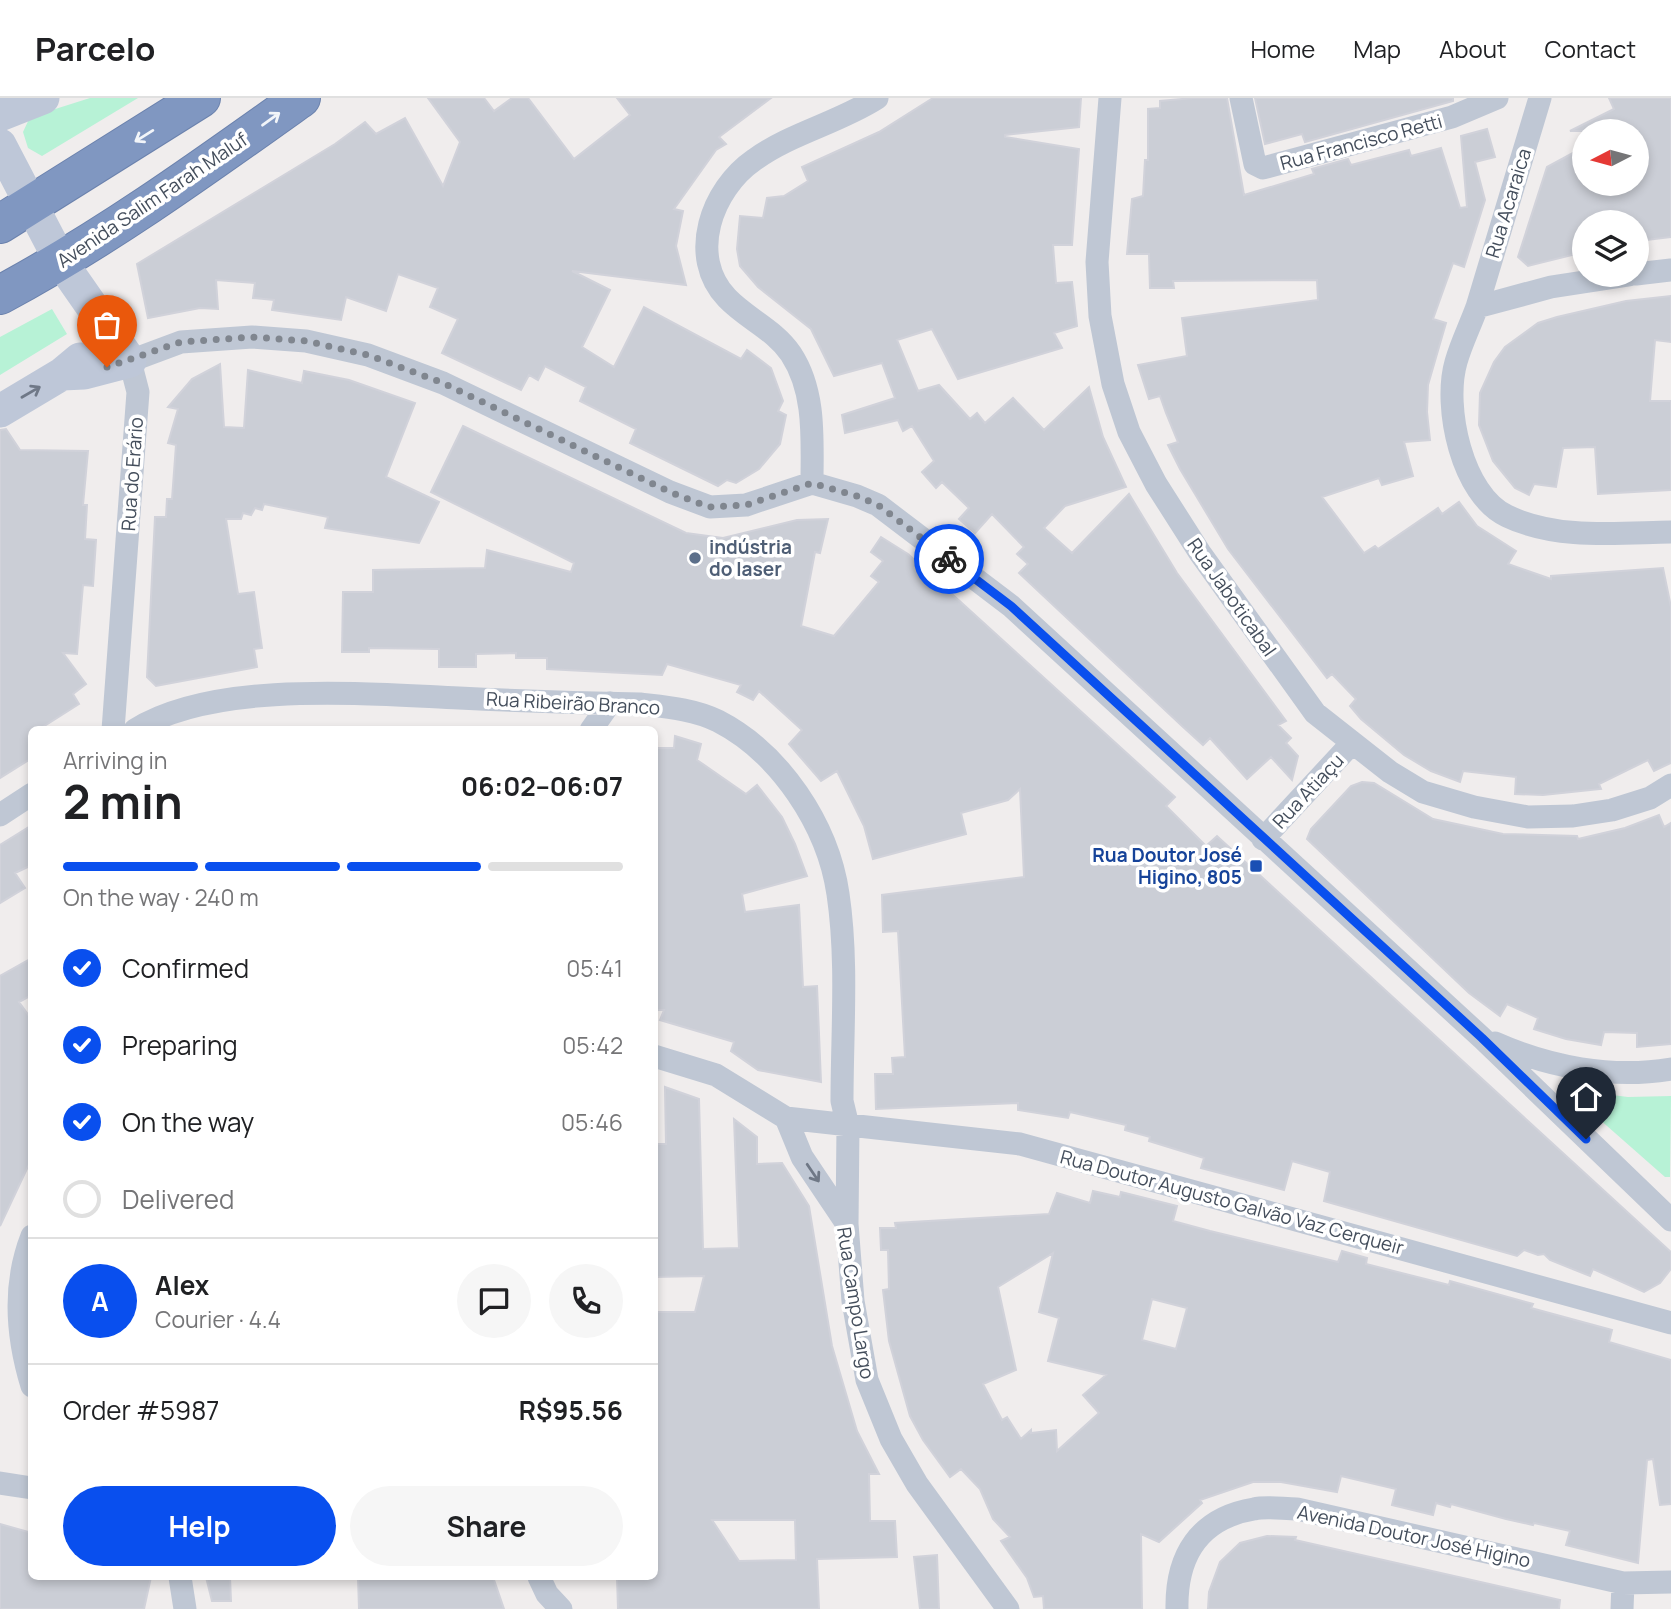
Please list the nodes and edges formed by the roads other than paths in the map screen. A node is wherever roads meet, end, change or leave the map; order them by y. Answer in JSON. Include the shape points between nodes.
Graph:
{"nodes":[{"id":1,"x":43,"y":98,"type":"edge"},
{"id":2,"x":201,"y":98,"type":"edge"},
{"id":3,"x":301,"y":98,"type":"edge"},
{"id":4,"x":877,"y":98,"type":"edge"},
{"id":5,"x":1110,"y":98,"type":"edge"},
{"id":6,"x":1241,"y":98,"type":"edge"},
{"id":7,"x":1497,"y":98,"type":"edge"},
{"id":8,"x":1540,"y":98,"type":"edge"},
{"id":9,"x":0,"y":115,"type":"edge"},
{"id":10,"x":0,"y":145,"type":"edge"},
{"id":11,"x":16,"y":215,"type":"edge"},
{"id":12,"x":61,"y":262,"type":"junction"},
{"id":13,"x":1671,"y":270,"type":"edge"},
{"id":14,"x":1649,"y":273,"type":"edge"},
{"id":15,"x":1572,"y":284,"type":"edge"},
{"id":16,"x":0,"y":295,"type":"edge"},
{"id":17,"x":1477,"y":307,"type":"junction"},
{"id":18,"x":98,"y":315,"type":"junction"},
{"id":19,"x":130,"y":361,"type":"junction"},
{"id":20,"x":62,"y":374,"type":"junction"},
{"id":21,"x":0,"y":411,"type":"edge"},
{"id":22,"x":812,"y":483,"type":"junction"},
{"id":23,"x":1671,"y":532,"type":"edge"},
{"id":24,"x":610,"y":703,"type":"junction"},
{"id":25,"x":113,"y":726,"type":"edge"},
{"id":26,"x":141,"y":726,"type":"edge"},
{"id":27,"x":594,"y":726,"type":"edge"},
{"id":28,"x":1352,"y":743,"type":"junction"},
{"id":29,"x":1671,"y":785,"type":"edge"},
{"id":30,"x":28,"y":797,"type":"edge"},
{"id":31,"x":0,"y":815,"type":"edge"},
{"id":32,"x":1263,"y":839,"type":"junction"},
{"id":33,"x":1482,"y":1038,"type":"junction"},
{"id":34,"x":658,"y":1057,"type":"edge"},
{"id":35,"x":1559,"y":1064,"type":"junction"},
{"id":36,"x":1671,"y":1069,"type":"edge"},
{"id":37,"x":1550,"y":1106,"type":"junction"},
{"id":38,"x":786,"y":1118,"type":"junction"},
{"id":39,"x":848,"y":1126,"type":"junction"},
{"id":40,"x":1671,"y":1220,"type":"edge"},
{"id":41,"x":847,"y":1224,"type":"junction"},
{"id":42,"x":28,"y":1252,"type":"edge"},
{"id":43,"x":1671,"y":1324,"type":"edge"},
{"id":44,"x":28,"y":1374,"type":"edge"},
{"id":45,"x":0,"y":1483,"type":"edge"},
{"id":46,"x":28,"y":1487,"type":"edge"},
{"id":47,"x":180,"y":1580,"type":"edge"},
{"id":48,"x":540,"y":1580,"type":"edge"},
{"id":49,"x":1671,"y":1582,"type":"edge"},
{"id":50,"x":1623,"y":1583,"type":"junction"},
{"id":51,"x":185,"y":1609,"type":"edge"},
{"id":52,"x":561,"y":1609,"type":"edge"},
{"id":53,"x":1008,"y":1609,"type":"edge"},
{"id":54,"x":1177,"y":1609,"type":"edge"},
{"id":55,"x":1622,"y":1609,"type":"edge"}],
"edges":[{"from":1,"to":9,"type":"street"},
{"from":2,"to":11,"type":"highway","one_way":true},
{"from":12,"to":3,"type":"highway","name":"Avenida Salim Farah Maluf","one_way":true,"via":[[202,170]]},
{"from":4,"to":22,"type":"street","via":[[849,116],[755,159],[732,177],[718,197],[709,224],[707,248],[726,297],[771,331],[802,376],[811,411]]},
{"from":5,"to":28,"type":"street","name":"Rua Jaboticabal","via":[[1097,262],[1100,316],[1113,384],[1129,432],[1156,484],[1253,630],[1315,713]]},
{"from":6,"to":7,"type":"street","name":"Rua Francisco Retti","via":[[1255,164],[1263,168],[1452,117]]},
{"from":8,"to":17,"type":"street","name":"Rua Acaraica"},
{"from":10,"to":11,"type":"street","name":"Rua do Erário"},
{"from":11,"to":12,"type":"street","name":"Rua do Erário"},
{"from":12,"to":16,"type":"highway","name":"Avenida Salim Farah Maluf"},
{"from":12,"to":18,"type":"street","name":"Rua do Erário"},
{"from":13,"to":14,"type":"street"},
{"from":15,"to":17,"type":"street"},
{"from":17,"to":23,"type":"street","name":"Rua Acaraica","via":[[1455,363],[1451,396],[1455,429],[1480,494],[1505,515],[1539,527],[1578,533]]},
{"from":18,"to":19,"type":"street","name":"Rua do Erário"},
{"from":18,"to":20,"type":"street","via":[[98,339],[93,348]]},
{"from":19,"to":20,"type":"street"},
{"from":19,"to":22,"type":"street","via":[[181,342],[252,337],[306,341],[368,355],[443,383],[709,507],[746,505]]},
{"from":19,"to":25,"type":"street","name":"Rua do Erário","via":[[138,392]]},
{"from":21,"to":20,"type":"street","one_way":true},
{"from":22,"to":32,"type":"street","via":[[878,505],[1011,606]]},
{"from":24,"to":26,"type":"street","name":"Rua Ribeirão Branco","via":[[345,693],[278,695],[219,701]]},
{"from":24,"to":27,"type":"street"},
{"from":24,"to":39,"type":"street","name":"Rua Ribeirão Branco","via":[[682,709],[716,720],[750,741],[809,810],[838,892],[842,1101]]},
{"from":28,"to":29,"type":"street","name":"Rua Jaboticabal","via":[[1423,792],[1528,817],[1612,810],[1650,798]]},
{"from":28,"to":32,"type":"street","name":"Rua Atiaçu"},
{"from":30,"to":31,"type":"street"},
{"from":32,"to":33,"type":"street"},
{"from":33,"to":35,"type":"street","via":[[1531,1059]]},
{"from":33,"to":37,"type":"street"},
{"from":34,"to":38,"type":"street","via":[[716,1075]]},
{"from":35,"to":36,"type":"street","via":[[1593,1071]]},
{"from":35,"to":37,"type":"street","via":[[1551,1084]]},
{"from":37,"to":40,"type":"street"},
{"from":38,"to":39,"type":"street","name":"Rua Doutor Augusto Galvão Vaz Cerqueir"},
{"from":38,"to":41,"type":"street","name":"Rua Campo Largo","one_way":true,"via":[[802,1157]]},
{"from":39,"to":41,"type":"street","name":"Rua Ribeirão Branco"},
{"from":39,"to":43,"type":"street","name":"Rua Doutor Augusto Galvão Vaz Cerqueir","via":[[1020,1144]]},
{"from":41,"to":53,"type":"street","name":"Rua Campo Largo","via":[[853,1301],[867,1380],[886,1427],[916,1484]]},
{"from":42,"to":44,"type":"street","via":[[18,1316]]},
{"from":45,"to":46,"type":"street"},
{"from":47,"to":51,"type":"street"},
{"from":48,"to":52,"type":"street"},
{"from":49,"to":50,"type":"street","name":"Avenida Doutor José Higino"},
{"from":50,"to":54,"type":"street","name":"Avenida Doutor José Higino","via":[[1297,1509],[1255,1508],[1217,1520],[1192,1544],[1178,1572]]},
{"from":50,"to":55,"type":"street"}]}
